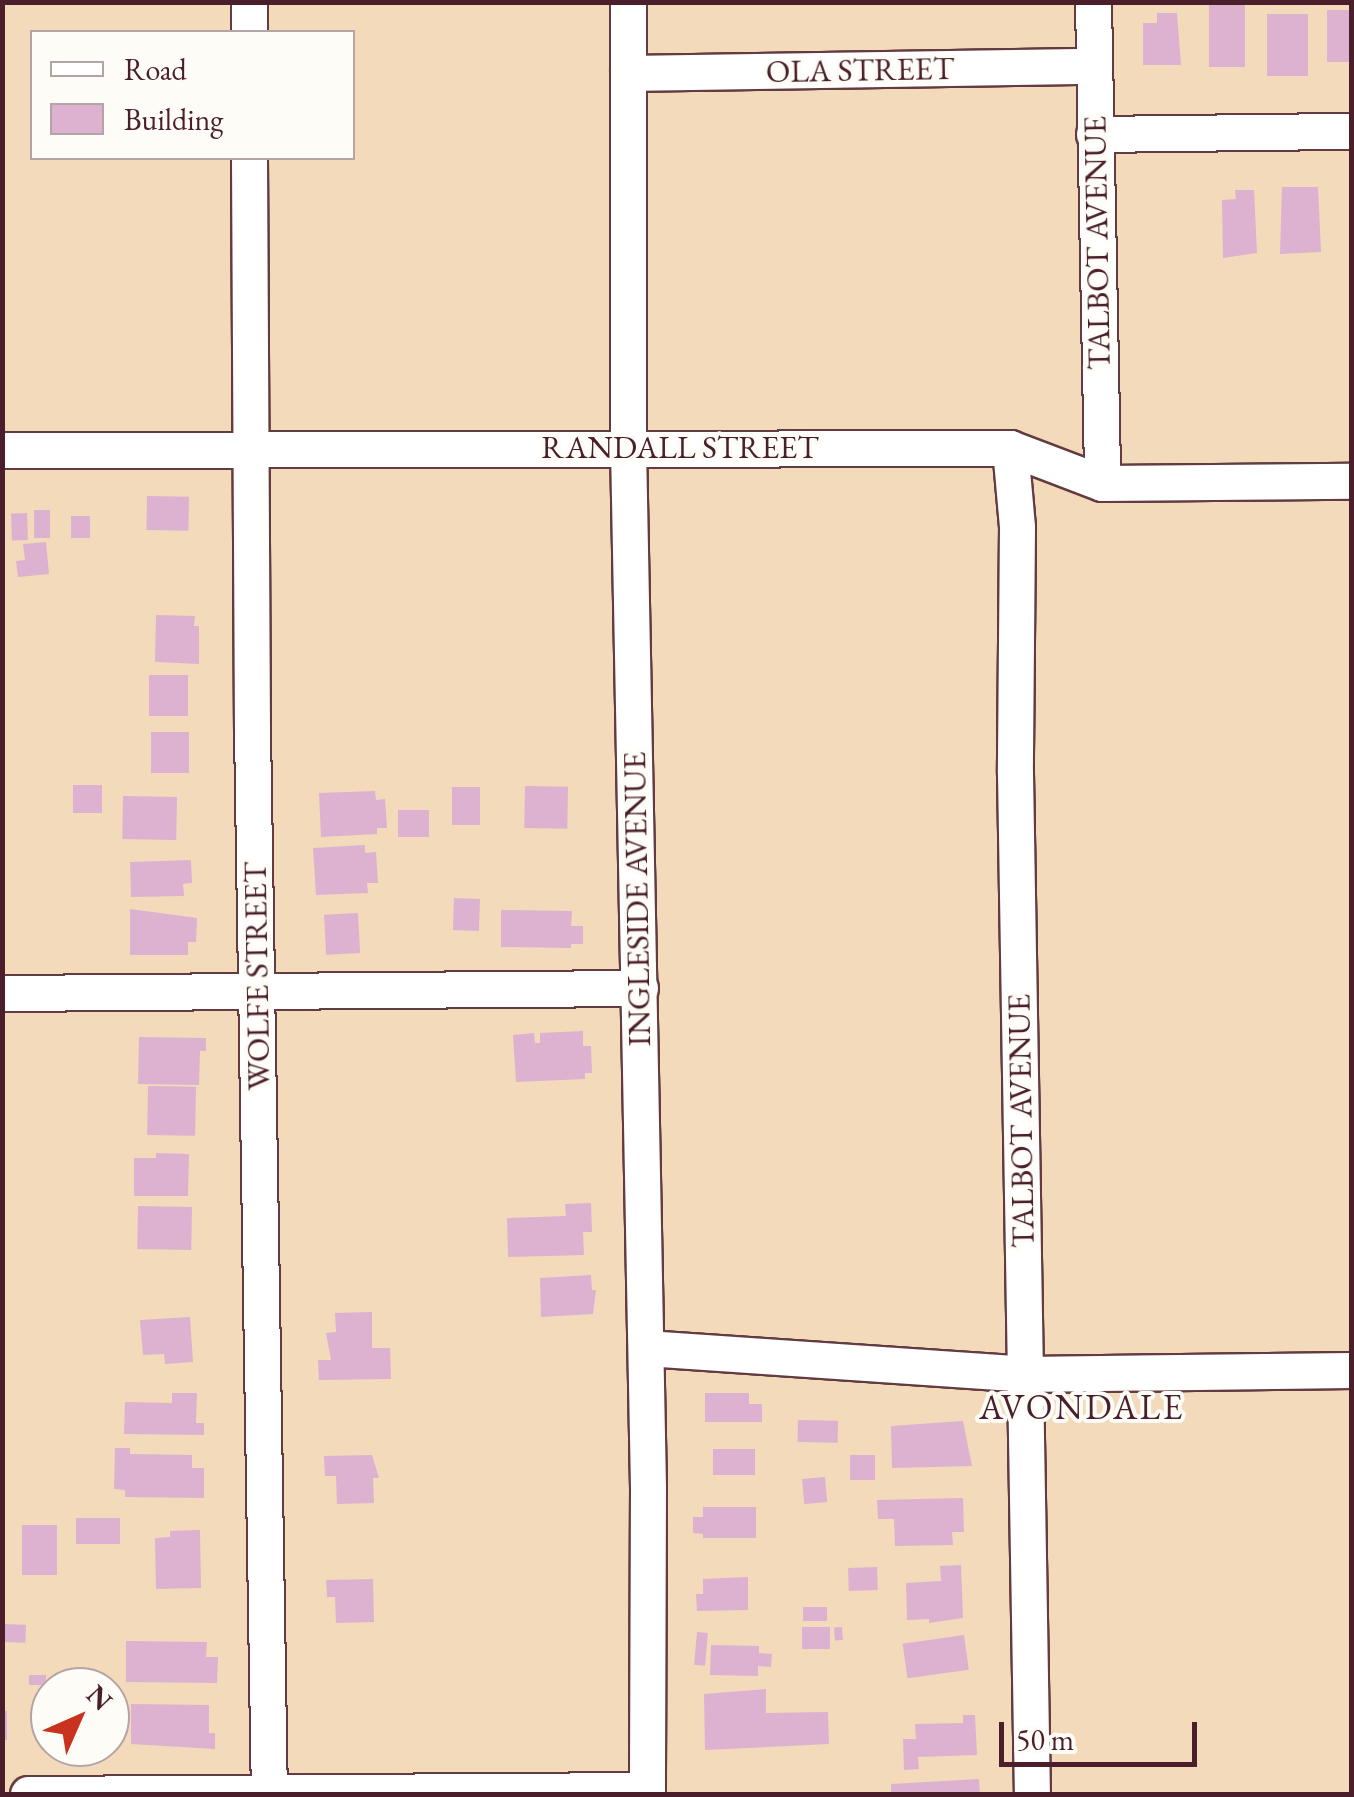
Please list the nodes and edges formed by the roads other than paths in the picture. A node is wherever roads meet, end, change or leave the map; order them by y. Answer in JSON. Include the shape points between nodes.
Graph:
{"nodes":[{"id":1,"x":249,"y":2,"type":"edge"},
{"id":2,"x":628,"y":2,"type":"edge"},
{"id":3,"x":1093,"y":2,"type":"edge"},
{"id":4,"x":249,"y":30,"type":"edge"},
{"id":5,"x":1093,"y":66,"type":"junction"},
{"id":6,"x":628,"y":72,"type":"junction"},
{"id":7,"x":1352,"y":131,"type":"edge"},
{"id":8,"x":1094,"y":134,"type":"junction"},
{"id":9,"x":249,"y":160,"type":"edge"},
{"id":10,"x":628,"y":446,"type":"junction"},
{"id":11,"x":250,"y":448,"type":"junction"},
{"id":12,"x":1010,"y":448,"type":"junction"},
{"id":13,"x":2,"y":450,"type":"edge"},
{"id":14,"x":1352,"y":480,"type":"edge"},
{"id":15,"x":1102,"y":483,"type":"junction"},
{"id":16,"x":640,"y":988,"type":"junction"},
{"id":17,"x":258,"y":992,"type":"junction"},
{"id":18,"x":2,"y":993,"type":"edge"},
{"id":19,"x":646,"y":1348,"type":"junction"},
{"id":20,"x":1352,"y":1370,"type":"edge"},
{"id":21,"x":1024,"y":1374,"type":"junction"},
{"id":22,"x":647,"y":1792,"type":"edge"},
{"id":23,"x":269,"y":1793,"type":"edge"},
{"id":24,"x":28,"y":1794,"type":"edge"},
{"id":25,"x":1032,"y":1794,"type":"edge"}],
"edges":[{"from":1,"to":4,"type":"street"},
{"from":2,"to":6,"type":"street","name":"INGLESIDE AVENUE"},
{"from":3,"to":5,"type":"street","name":"TALBOT AVENUE"},
{"from":5,"to":6,"type":"street","name":"OLA STREET"},
{"from":5,"to":8,"type":"street","name":"TALBOT AVENUE"},
{"from":6,"to":10,"type":"street","name":"INGLESIDE AVENUE"},
{"from":7,"to":8,"type":"street"},
{"from":8,"to":15,"type":"street","name":"TALBOT AVENUE"},
{"from":9,"to":11,"type":"street","name":"WOLFE STREET"},
{"from":10,"to":11,"type":"street","name":"RANDALL STREET"},
{"from":10,"to":12,"type":"street","name":"RANDALL STREET"},
{"from":10,"to":16,"type":"street","name":"INGLESIDE AVENUE"},
{"from":11,"to":13,"type":"street","name":"RANDALL STREET"},
{"from":11,"to":17,"type":"street","name":"WOLFE STREET"},
{"from":12,"to":15,"type":"street","name":"RANDALL STREET"},
{"from":12,"to":21,"type":"street","name":"TALBOT AVENUE","via":[[1017,527]]},
{"from":14,"to":15,"type":"street","name":"RANDALL STREET"},
{"from":16,"to":17,"type":"street"},
{"from":16,"to":19,"type":"street","name":"INGLESIDE AVENUE"},
{"from":17,"to":18,"type":"street"},
{"from":17,"to":23,"type":"street","name":"WOLFE STREET"},
{"from":19,"to":21,"type":"street"},
{"from":19,"to":22,"type":"street","name":"INGLESIDE AVENUE"},
{"from":20,"to":21,"type":"street"},
{"from":21,"to":25,"type":"street","name":"TALBOT AVENUE"},
{"from":22,"to":23,"type":"street"},
{"from":23,"to":24,"type":"street"}]}
